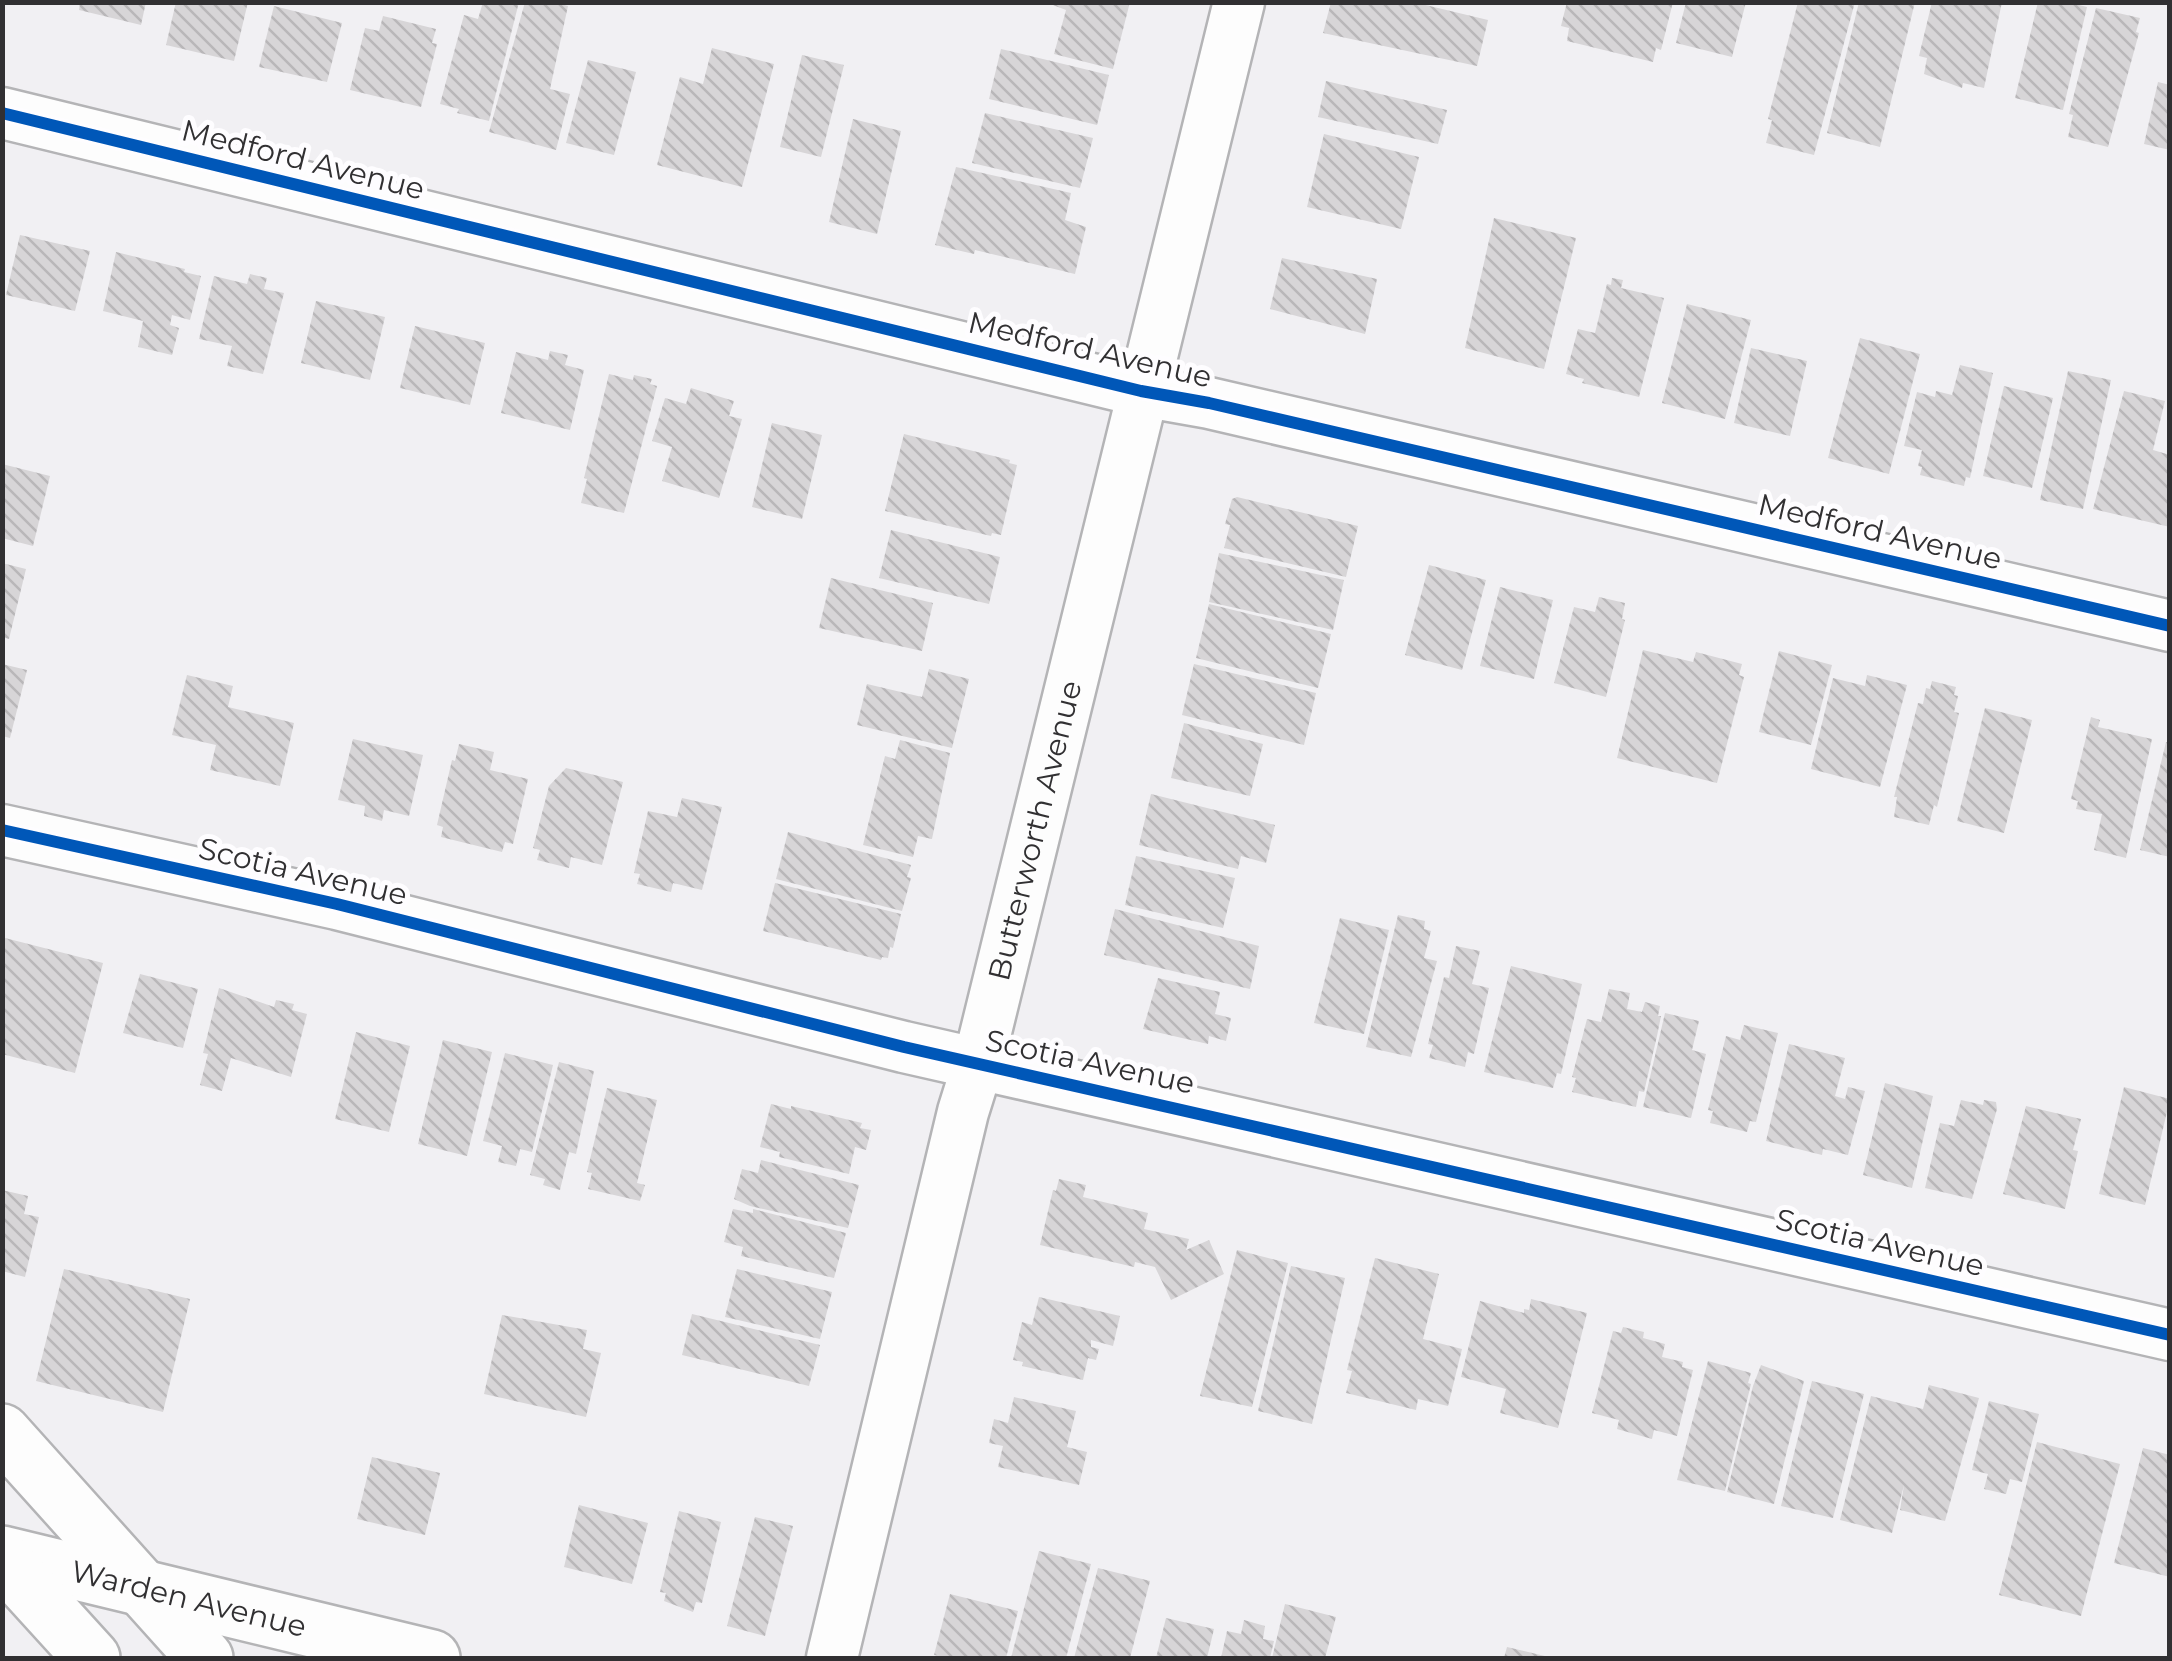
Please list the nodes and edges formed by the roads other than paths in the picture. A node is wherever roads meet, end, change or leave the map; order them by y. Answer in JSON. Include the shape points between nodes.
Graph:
{"nodes":[{"id":1,"x":1239,"y":2,"type":"edge"},
{"id":2,"x":2,"y":113,"type":"edge"},
{"id":3,"x":1142,"y":392,"type":"junction"},
{"id":4,"x":2170,"y":626,"type":"edge"},
{"id":5,"x":2,"y":830,"type":"edge"},
{"id":6,"x":978,"y":1064,"type":"junction"},
{"id":7,"x":2170,"y":1336,"type":"edge"},
{"id":8,"x":2,"y":1432,"type":"edge"},
{"id":9,"x":2,"y":1556,"type":"edge"},
{"id":10,"x":142,"y":1588,"type":"junction"},
{"id":11,"x":92,"y":1658,"type":"edge"},
{"id":12,"x":206,"y":1658,"type":"edge"},
{"id":13,"x":432,"y":1658,"type":"edge"},
{"id":14,"x":832,"y":1658,"type":"edge"}],
"edges":[{"from":1,"to":3,"type":"street","name":"Butterworth Avenue"},
{"from":2,"to":3,"type":"street","name":"Medford Avenue"},
{"from":3,"to":4,"type":"street","name":"Medford Avenue","via":[[1209,402]]},
{"from":3,"to":6,"type":"street","name":"Butterworth Avenue"},
{"from":5,"to":6,"type":"street","name":"Scotia Avenue","via":[[337,904]]},
{"from":6,"to":7,"type":"street","name":"Scotia Avenue"},
{"from":6,"to":14,"type":"street","name":"Butterworth Avenue"},
{"from":8,"to":10,"type":"main road"},
{"from":9,"to":10,"type":"main road","name":"Warden Avenue"},
{"from":9,"to":11,"type":"main road"},
{"from":10,"to":12,"type":"main road"},
{"from":10,"to":13,"type":"main road","name":"Warden Avenue"}]}
